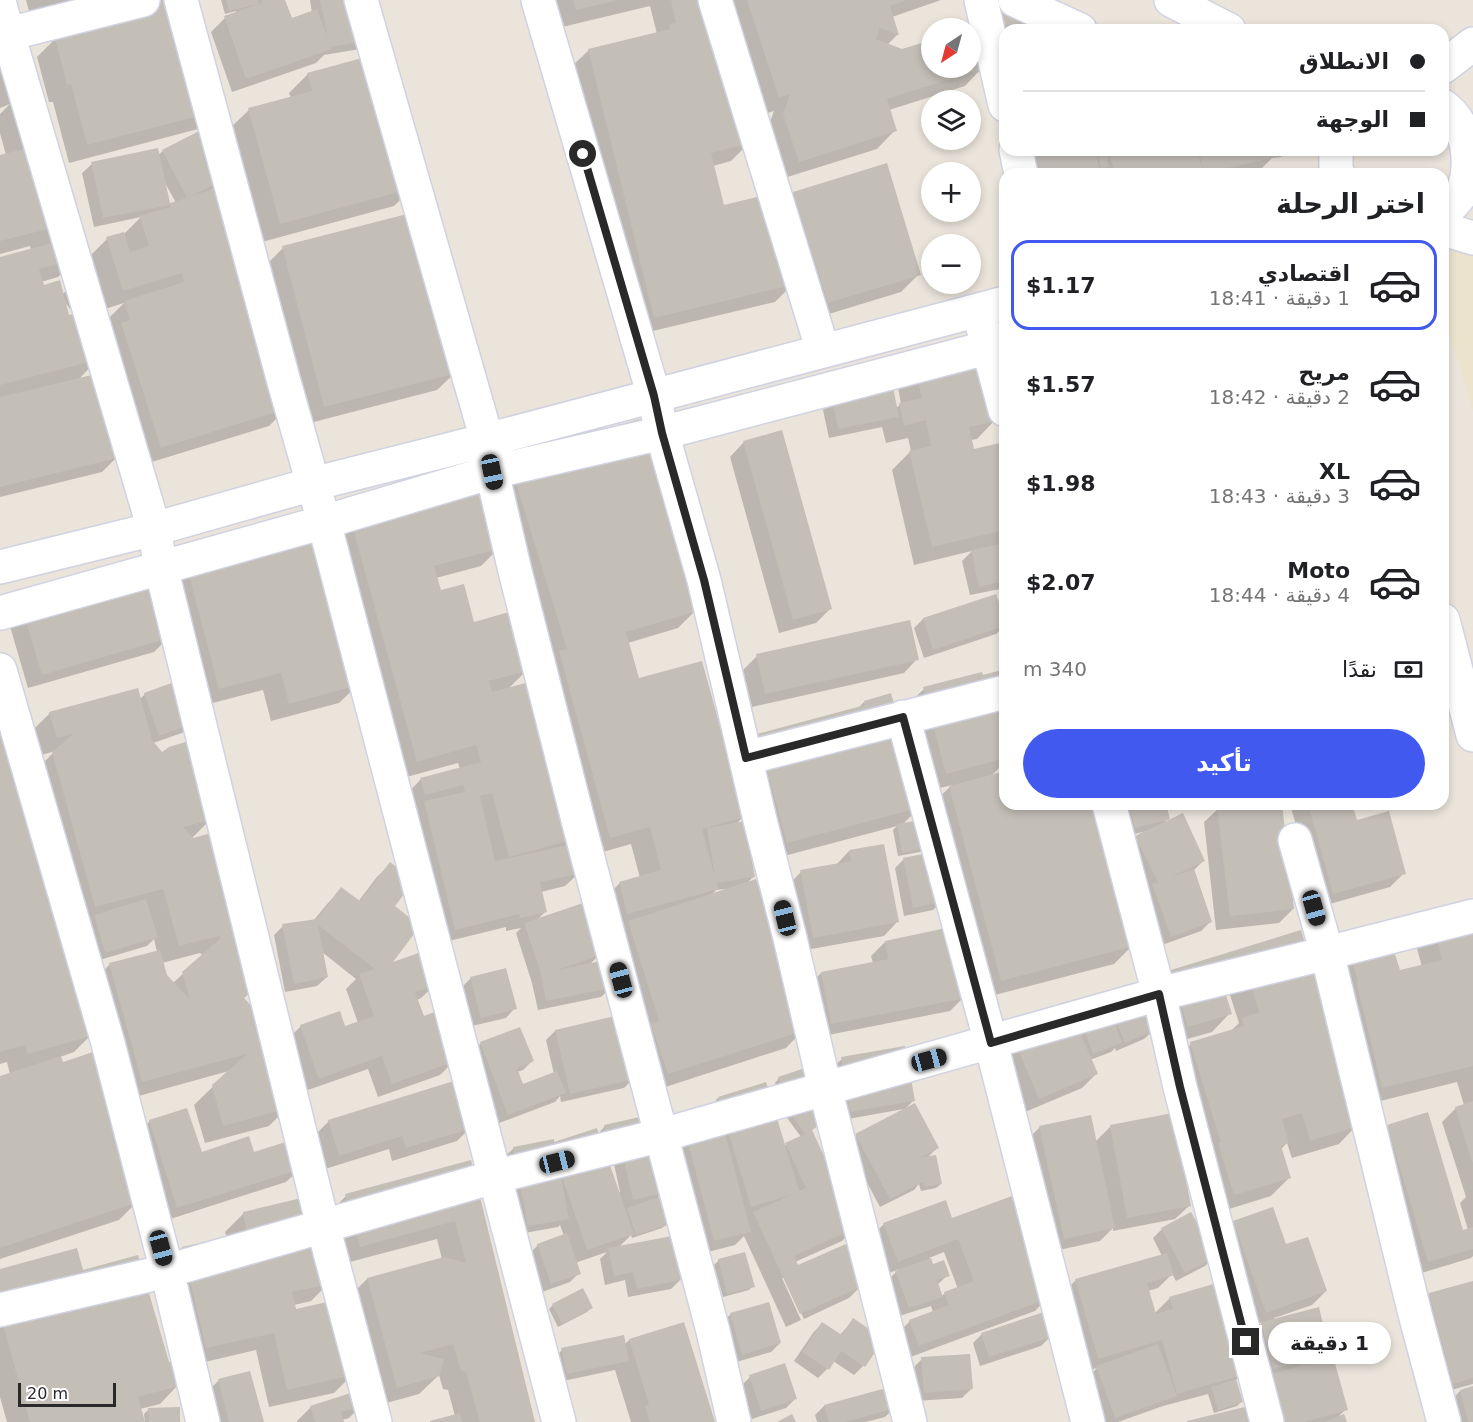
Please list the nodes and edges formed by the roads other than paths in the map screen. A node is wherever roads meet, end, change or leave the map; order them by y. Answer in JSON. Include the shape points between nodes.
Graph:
{"nodes":[{"id":1,"x":143,"y":0,"type":"edge"},
{"id":2,"x":181,"y":0,"type":"edge"},
{"id":3,"x":361,"y":0,"type":"edge"},
{"id":4,"x":538,"y":0,"type":"edge"},
{"id":5,"x":715,"y":0,"type":"edge"},
{"id":6,"x":981,"y":0,"type":"edge"},
{"id":7,"x":1015,"y":0,"type":"edge"},
{"id":8,"x":1171,"y":0,"type":"edge"},
{"id":9,"x":1067,"y":24,"type":"edge"},
{"id":10,"x":1217,"y":24,"type":"edge"},
{"id":11,"x":3,"y":25,"type":"edge"},
{"id":12,"x":1473,"y":44,"type":"edge"},
{"id":13,"x":1449,"y":62,"type":"edge"},
{"id":14,"x":999,"y":79,"type":"edge"},
{"id":15,"x":1449,"y":110,"type":"edge"},
{"id":16,"x":1472,"y":160,"type":"edge"},
{"id":17,"x":1449,"y":208,"type":"edge"},
{"id":18,"x":1449,"y":231,"type":"edge"},
{"id":19,"x":1473,"y":238,"type":"edge"},
{"id":20,"x":991,"y":306,"type":"edge"},
{"id":21,"x":997,"y":345,"type":"edge"},
{"id":22,"x":823,"y":351,"type":"junction"},
{"id":23,"x":999,"y":361,"type":"edge"},
{"id":24,"x":654,"y":396,"type":"junction"},
{"id":25,"x":662,"y":433,"type":"junction"},
{"id":26,"x":488,"y":440,"type":"junction"},
{"id":27,"x":492,"y":472,"type":"junction"},
{"id":28,"x":313,"y":484,"type":"junction"},
{"id":29,"x":324,"y":522,"type":"junction"},
{"id":30,"x":154,"y":530,"type":"junction"},
{"id":31,"x":0,"y":567,"type":"edge"},
{"id":32,"x":161,"y":567,"type":"junction"},
{"id":33,"x":0,"y":613,"type":"edge"},
{"id":34,"x":1449,"y":643,"type":"edge"},
{"id":35,"x":0,"y":670,"type":"edge"},
{"id":36,"x":999,"y":693,"type":"edge"},
{"id":37,"x":903,"y":717,"type":"junction"},
{"id":38,"x":1473,"y":735,"type":"edge"},
{"id":39,"x":746,"y":758,"type":"junction"},
{"id":40,"x":1110,"y":810,"type":"edge"},
{"id":41,"x":1294,"y":840,"type":"dead end"},
{"id":42,"x":1473,"y":916,"type":"edge"},
{"id":43,"x":1327,"y":953,"type":"junction"},
{"id":44,"x":1159,"y":994,"type":"junction"},
{"id":45,"x":991,"y":1043,"type":"junction"},
{"id":46,"x":825,"y":1088,"type":"junction"},
{"id":47,"x":662,"y":1135,"type":"junction"},
{"id":48,"x":494,"y":1177,"type":"junction"},
{"id":49,"x":323,"y":1226,"type":"junction"},
{"id":50,"x":167,"y":1271,"type":"junction"},
{"id":51,"x":0,"y":1310,"type":"edge"},
{"id":52,"x":203,"y":1422,"type":"edge"},
{"id":53,"x":375,"y":1422,"type":"edge"},
{"id":54,"x":559,"y":1422,"type":"edge"},
{"id":55,"x":734,"y":1422,"type":"edge"},
{"id":56,"x":910,"y":1422,"type":"edge"},
{"id":57,"x":1088,"y":1422,"type":"edge"},
{"id":58,"x":1267,"y":1422,"type":"edge"},
{"id":59,"x":1444,"y":1422,"type":"edge"}],
"edges":[{"from":1,"to":11,"type":"street"},
{"from":2,"to":28,"type":"street"},
{"from":3,"to":26,"type":"street"},
{"from":4,"to":24,"type":"street"},
{"from":5,"to":22,"type":"street"},
{"from":6,"to":14,"type":"street"},
{"from":7,"to":9,"type":"street"},
{"from":8,"to":10,"type":"street"},
{"from":11,"to":30,"type":"street"},
{"from":12,"to":13,"type":"street"},
{"from":15,"to":16,"type":"street","via":[[1464,130]]},
{"from":16,"to":17,"type":"street","via":[[1465,187]]},
{"from":18,"to":19,"type":"street"},
{"from":20,"to":21,"type":"street"},
{"from":20,"to":22,"type":"street"},
{"from":21,"to":23,"type":"street"},
{"from":21,"to":25,"type":"street"},
{"from":22,"to":24,"type":"street"},
{"from":24,"to":25,"type":"street"},
{"from":24,"to":26,"type":"street"},
{"from":25,"to":27,"type":"street"},
{"from":25,"to":39,"type":"street","via":[[704,580]]},
{"from":26,"to":27,"type":"street"},
{"from":26,"to":28,"type":"street"},
{"from":27,"to":29,"type":"street"},
{"from":27,"to":47,"type":"street","via":[[579,824]]},
{"from":28,"to":29,"type":"street"},
{"from":28,"to":30,"type":"street"},
{"from":29,"to":32,"type":"street"},
{"from":29,"to":48,"type":"street"},
{"from":30,"to":31,"type":"street"},
{"from":30,"to":32,"type":"street"},
{"from":32,"to":33,"type":"street"},
{"from":32,"to":49,"type":"street"},
{"from":34,"to":38,"type":"street"},
{"from":35,"to":50,"type":"street","via":[[108,1043]]},
{"from":36,"to":37,"type":"street"},
{"from":37,"to":39,"type":"street"},
{"from":37,"to":45,"type":"street"},
{"from":39,"to":46,"type":"street"},
{"from":40,"to":44,"type":"street"},
{"from":41,"to":43,"type":"street"},
{"from":42,"to":43,"type":"street"},
{"from":43,"to":44,"type":"street"},
{"from":43,"to":59,"type":"street"},
{"from":44,"to":45,"type":"street"},
{"from":44,"to":58,"type":"street"},
{"from":45,"to":46,"type":"street"},
{"from":45,"to":57,"type":"street"},
{"from":46,"to":47,"type":"street"},
{"from":46,"to":56,"type":"street"},
{"from":47,"to":48,"type":"street"},
{"from":47,"to":55,"type":"street"},
{"from":48,"to":49,"type":"street"},
{"from":48,"to":54,"type":"street"},
{"from":49,"to":50,"type":"street"},
{"from":49,"to":53,"type":"street"},
{"from":50,"to":51,"type":"street"},
{"from":50,"to":52,"type":"street"}]}
